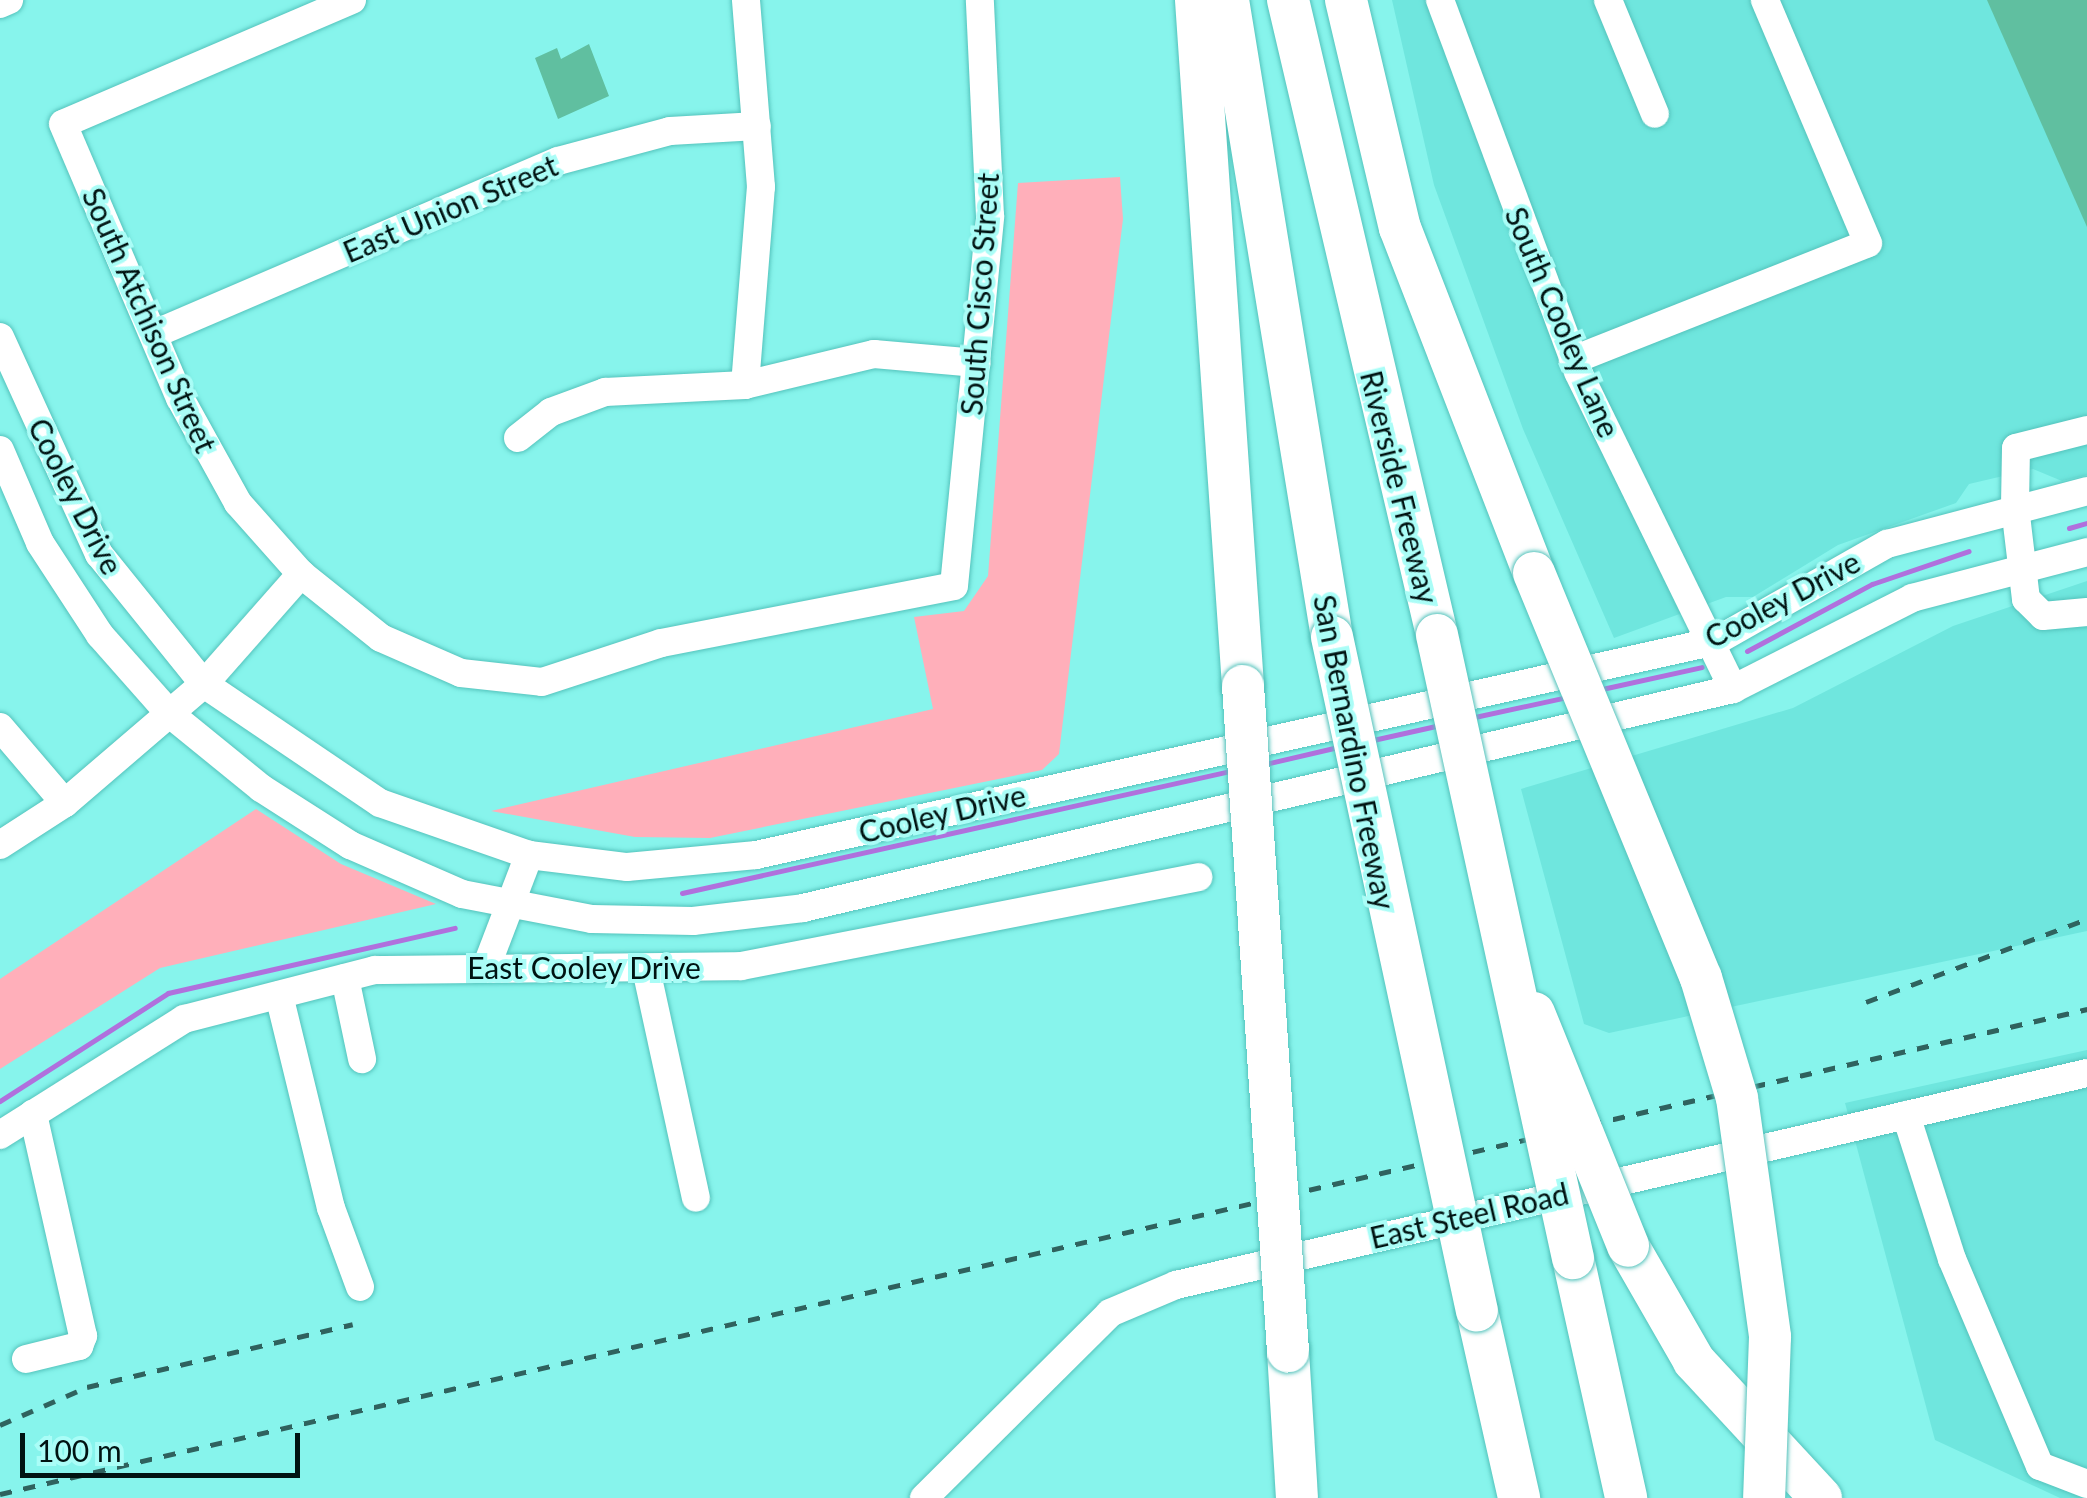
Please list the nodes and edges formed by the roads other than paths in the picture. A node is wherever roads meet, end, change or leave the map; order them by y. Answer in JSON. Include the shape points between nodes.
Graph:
{"nodes":[{"id":1,"x":10,"y":0,"type":"edge"},
{"id":2,"x":352,"y":0,"type":"edge"},
{"id":3,"x":746,"y":0,"type":"edge"},
{"id":4,"x":980,"y":0,"type":"edge"},
{"id":5,"x":1196,"y":0,"type":"edge"},
{"id":6,"x":1228,"y":0,"type":"edge"},
{"id":7,"x":1288,"y":0,"type":"edge"},
{"id":8,"x":1346,"y":0,"type":"edge"},
{"id":9,"x":1440,"y":0,"type":"edge"},
{"id":10,"x":1608,"y":0,"type":"edge"},
{"id":11,"x":1766,"y":0,"type":"edge"},
{"id":12,"x":0,"y":4,"type":"edge"},
{"id":13,"x":1655,"y":114,"type":"dead end"},
{"id":14,"x":757,"y":126,"type":"junction"},
{"id":15,"x":154,"y":334,"type":"junction"},
{"id":16,"x":0,"y":337,"type":"edge"},
{"id":17,"x":1574,"y":360,"type":"junction"},
{"id":18,"x":977,"y":363,"type":"junction"},
{"id":19,"x":745,"y":385,"type":"junction"},
{"id":20,"x":2087,"y":430,"type":"edge"},
{"id":21,"x":518,"y":438,"type":"dead end"},
{"id":22,"x":0,"y":450,"type":"edge"},
{"id":23,"x":2087,"y":491,"type":"edge"},
{"id":24,"x":2015,"y":507,"type":"junction"},
{"id":25,"x":2087,"y":552,"type":"edge"},
{"id":26,"x":2021,"y":567,"type":"junction"},
{"id":27,"x":301,"y":574,"type":"junction"},
{"id":28,"x":954,"y":586,"type":"joint"},
{"id":29,"x":2087,"y":612,"type":"edge"},
{"id":30,"x":1716,"y":641,"type":"junction"},
{"id":31,"x":204,"y":684,"type":"junction"},
{"id":32,"x":1733,"y":689,"type":"junction"},
{"id":33,"x":170,"y":714,"type":"junction"},
{"id":34,"x":0,"y":727,"type":"edge"},
{"id":35,"x":65,"y":803,"type":"junction"},
{"id":36,"x":0,"y":845,"type":"edge"},
{"id":37,"x":529,"y":854,"type":"junction"},
{"id":38,"x":1198,"y":876,"type":"dead end"},
{"id":39,"x":510,"y":905,"type":"junction"},
{"id":40,"x":487,"y":965,"type":"junction"},
{"id":41,"x":646,"y":969,"type":"junction"},
{"id":42,"x":1512,"y":974,"type":"junction"},
{"id":43,"x":345,"y":978,"type":"junction"},
{"id":44,"x":279,"y":995,"type":"junction"},
{"id":45,"x":362,"y":1060,"type":"dead end"},
{"id":46,"x":2087,"y":1073,"type":"edge"},
{"id":47,"x":33,"y":1114,"type":"junction"},
{"id":48,"x":1906,"y":1115,"type":"junction"},
{"id":49,"x":0,"y":1135,"type":"edge"},
{"id":50,"x":696,"y":1198,"type":"dead end"},
{"id":51,"x":360,"y":1287,"type":"dead end"},
{"id":52,"x":26,"y":1359,"type":"dead end"},
{"id":53,"x":2087,"y":1484,"type":"edge"},
{"id":54,"x":924,"y":1498,"type":"edge"},
{"id":55,"x":1297,"y":1498,"type":"edge"},
{"id":56,"x":1519,"y":1498,"type":"edge"},
{"id":57,"x":1626,"y":1498,"type":"edge"},
{"id":58,"x":1764,"y":1498,"type":"edge"},
{"id":59,"x":1821,"y":1498,"type":"edge"}],
"edges":[{"from":1,"to":12,"type":"street"},
{"from":2,"to":15,"type":"street","name":"South Atchison Street","via":[[63,124]]},
{"from":3,"to":14,"type":"street"},
{"from":4,"to":18,"type":"street","name":"South Cisco Street","via":[[990,216]]},
{"from":5,"to":55,"type":"highway","bridge":true},
{"from":6,"to":56,"type":"highway","name":"San Bernardino Freeway","bridge":true,"via":[[1332,637]]},
{"from":7,"to":42,"type":"highway","name":"Riverside Freeway","bridge":true},
{"from":8,"to":58,"type":"highway","bridge":true,"via":[[1400,228],[1701,978],[1737,1098],[1770,1337]]},
{"from":9,"to":17,"type":"street","name":"South Cooley Lane"},
{"from":10,"to":13,"type":"street"},
{"from":11,"to":17,"type":"street","via":[[1868,243]]},
{"from":14,"to":15,"type":"street","name":"East Union Street","via":[[670,131],[558,160]]},
{"from":14,"to":19,"type":"street","via":[[761,188]]},
{"from":15,"to":27,"type":"street","name":"South Atchison Street","via":[[207,454]]},
{"from":16,"to":31,"type":"street","name":"Cooley Drive","via":[[99,554]]},
{"from":17,"to":30,"type":"street","name":"South Cooley Lane"},
{"from":18,"to":19,"type":"street","via":[[874,354]]},
{"from":18,"to":28,"type":"street","name":"South Cisco Street"},
{"from":19,"to":21,"type":"street","via":[[605,392],[550,412]]},
{"from":20,"to":24,"type":"street","via":[[2016,448]]},
{"from":22,"to":33,"type":"street","name":"Cooley Drive","via":[[40,543],[100,636]]},
{"from":23,"to":24,"type":"street","name":"Cooley Drive"},
{"from":24,"to":26,"type":"street"},
{"from":24,"to":30,"type":"street","name":"Cooley Drive","via":[[1887,544]]},
{"from":25,"to":26,"type":"street","name":"Cooley Drive"},
{"from":26,"to":29,"type":"street","via":[[2026,599],[2042,616]]},
{"from":26,"to":32,"type":"street","name":"Cooley Drive","via":[[1912,598]]},
{"from":27,"to":28,"type":"street","name":"South Atchison Street","via":[[419,660],[506,682],[542,682],[661,643]]},
{"from":27,"to":31,"type":"street"},
{"from":30,"to":32,"type":"street","name":"South Cooley Lane"},
{"from":30,"to":37,"type":"street","name":"Cooley Drive","via":[[756,855],[627,867]]},
{"from":31,"to":33,"type":"street"},
{"from":31,"to":37,"type":"street","name":"Cooley Drive","via":[[380,803]]},
{"from":32,"to":39,"type":"street","name":"Cooley Drive","via":[[803,908],[693,921],[592,920]]},
{"from":33,"to":35,"type":"street"},
{"from":33,"to":39,"type":"street","name":"Cooley Drive","via":[[350,845]]},
{"from":34,"to":35,"type":"street"},
{"from":35,"to":36,"type":"street"},
{"from":37,"to":39,"type":"street"},
{"from":38,"to":41,"type":"street","name":"East Cooley Drive","via":[[741,966]]},
{"from":39,"to":40,"type":"street"},
{"from":40,"to":41,"type":"street","name":"East Cooley Drive"},
{"from":40,"to":43,"type":"street","name":"East Cooley Drive"},
{"from":41,"to":50,"type":"street"},
{"from":42,"to":57,"type":"highway","bridge":true},
{"from":42,"to":59,"type":"highway","bridge":true,"via":[[1560,1060],[1628,1246],[1694,1361]]},
{"from":43,"to":44,"type":"street","name":"East Cooley Drive"},
{"from":43,"to":45,"type":"street"},
{"from":44,"to":47,"type":"street","name":"East Cooley Drive","via":[[184,1020]]},
{"from":44,"to":51,"type":"street","via":[[330,1208]]},
{"from":46,"to":48,"type":"street","name":"East Steel Road"},
{"from":47,"to":49,"type":"street","name":"East Cooley Drive"},
{"from":47,"to":52,"type":"street","via":[[83,1336],[79,1346]]},
{"from":48,"to":53,"type":"street","via":[[1952,1259],[2040,1466]]},
{"from":48,"to":54,"type":"street","name":"East Steel Road","via":[[1228,1271],[1136,1300],[1088,1332]]}]}
